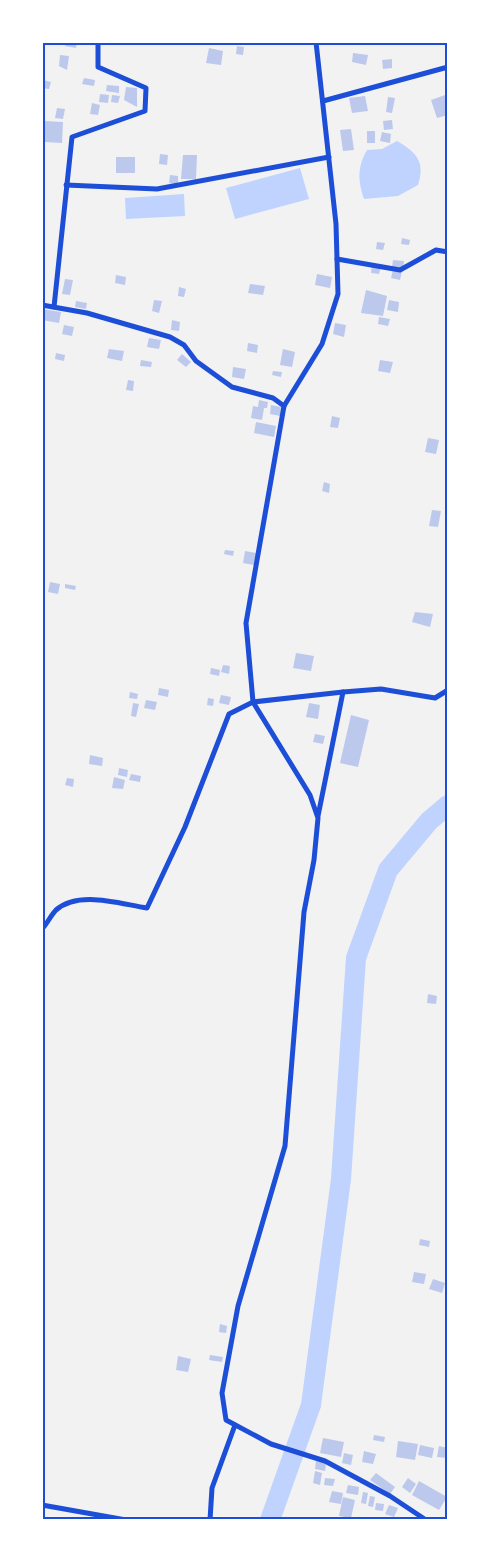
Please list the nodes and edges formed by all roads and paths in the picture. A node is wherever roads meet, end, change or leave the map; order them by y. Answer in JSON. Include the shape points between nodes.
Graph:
{"nodes":[{"id":1,"x":98,"y":42,"type":"edge"},
{"id":2,"x":316,"y":42,"type":"edge"},
{"id":3,"x":448,"y":67,"type":"edge"},
{"id":4,"x":322,"y":101,"type":"junction"},
{"id":5,"x":329,"y":156,"type":"junction"},
{"id":6,"x":66,"y":185,"type":"junction"},
{"id":7,"x":448,"y":252,"type":"edge"},
{"id":8,"x":337,"y":258,"type":"junction"},
{"id":9,"x":42,"y":305,"type":"edge"},
{"id":10,"x":54,"y":307,"type":"junction"},
{"id":11,"x":284,"y":406,"type":"junction"},
{"id":12,"x":448,"y":690,"type":"edge"},
{"id":13,"x":343,"y":692,"type":"junction"},
{"id":14,"x":253,"y":702,"type":"junction"},
{"id":15,"x":318,"y":818,"type":"junction"},
{"id":16,"x":42,"y":929,"type":"edge"},
{"id":17,"x":235,"y":1425,"type":"junction"},
{"id":18,"x":42,"y":1505,"type":"edge"},
{"id":19,"x":126,"y":1520,"type":"edge"},
{"id":20,"x":210,"y":1520,"type":"edge"},
{"id":21,"x":426,"y":1520,"type":"edge"}],
"edges":[{"from":1,"to":6,"type":"street","via":[[98,67],[146,88],[145,111],[72,137]]},
{"from":2,"to":4,"type":"street"},
{"from":3,"to":4,"type":"street"},
{"from":4,"to":5,"type":"street"},
{"from":5,"to":6,"type":"street","via":[[157,189]]},
{"from":5,"to":8,"type":"street"},
{"from":6,"to":10,"type":"street"},
{"from":7,"to":8,"type":"street","via":[[436,250],[400,270]]},
{"from":8,"to":11,"type":"street","via":[[338,294],[322,344]]},
{"from":9,"to":10,"type":"street"},
{"from":10,"to":11,"type":"street","via":[[170,337],[184,345],[196,360],[232,387],[273,398]]},
{"from":11,"to":14,"type":"street","via":[[246,624]]},
{"from":12,"to":13,"type":"street","via":[[434,698],[381,689]]},
{"from":13,"to":14,"type":"street"},
{"from":13,"to":15,"type":"street"},
{"from":14,"to":15,"type":"street","via":[[310,795]]},
{"from":14,"to":16,"type":"street","via":[[229,714],[185,827],[147,908],[77,900],[55,911]]},
{"from":15,"to":17,"type":"street","via":[[304,912],[285,1146],[250,1261],[222,1393],[226,1420]]},
{"from":17,"to":20,"type":"street","via":[[212,1488]]},
{"from":17,"to":21,"type":"street","via":[[271,1444],[325,1461],[390,1496]]},
{"from":18,"to":19,"type":"street"}]}
